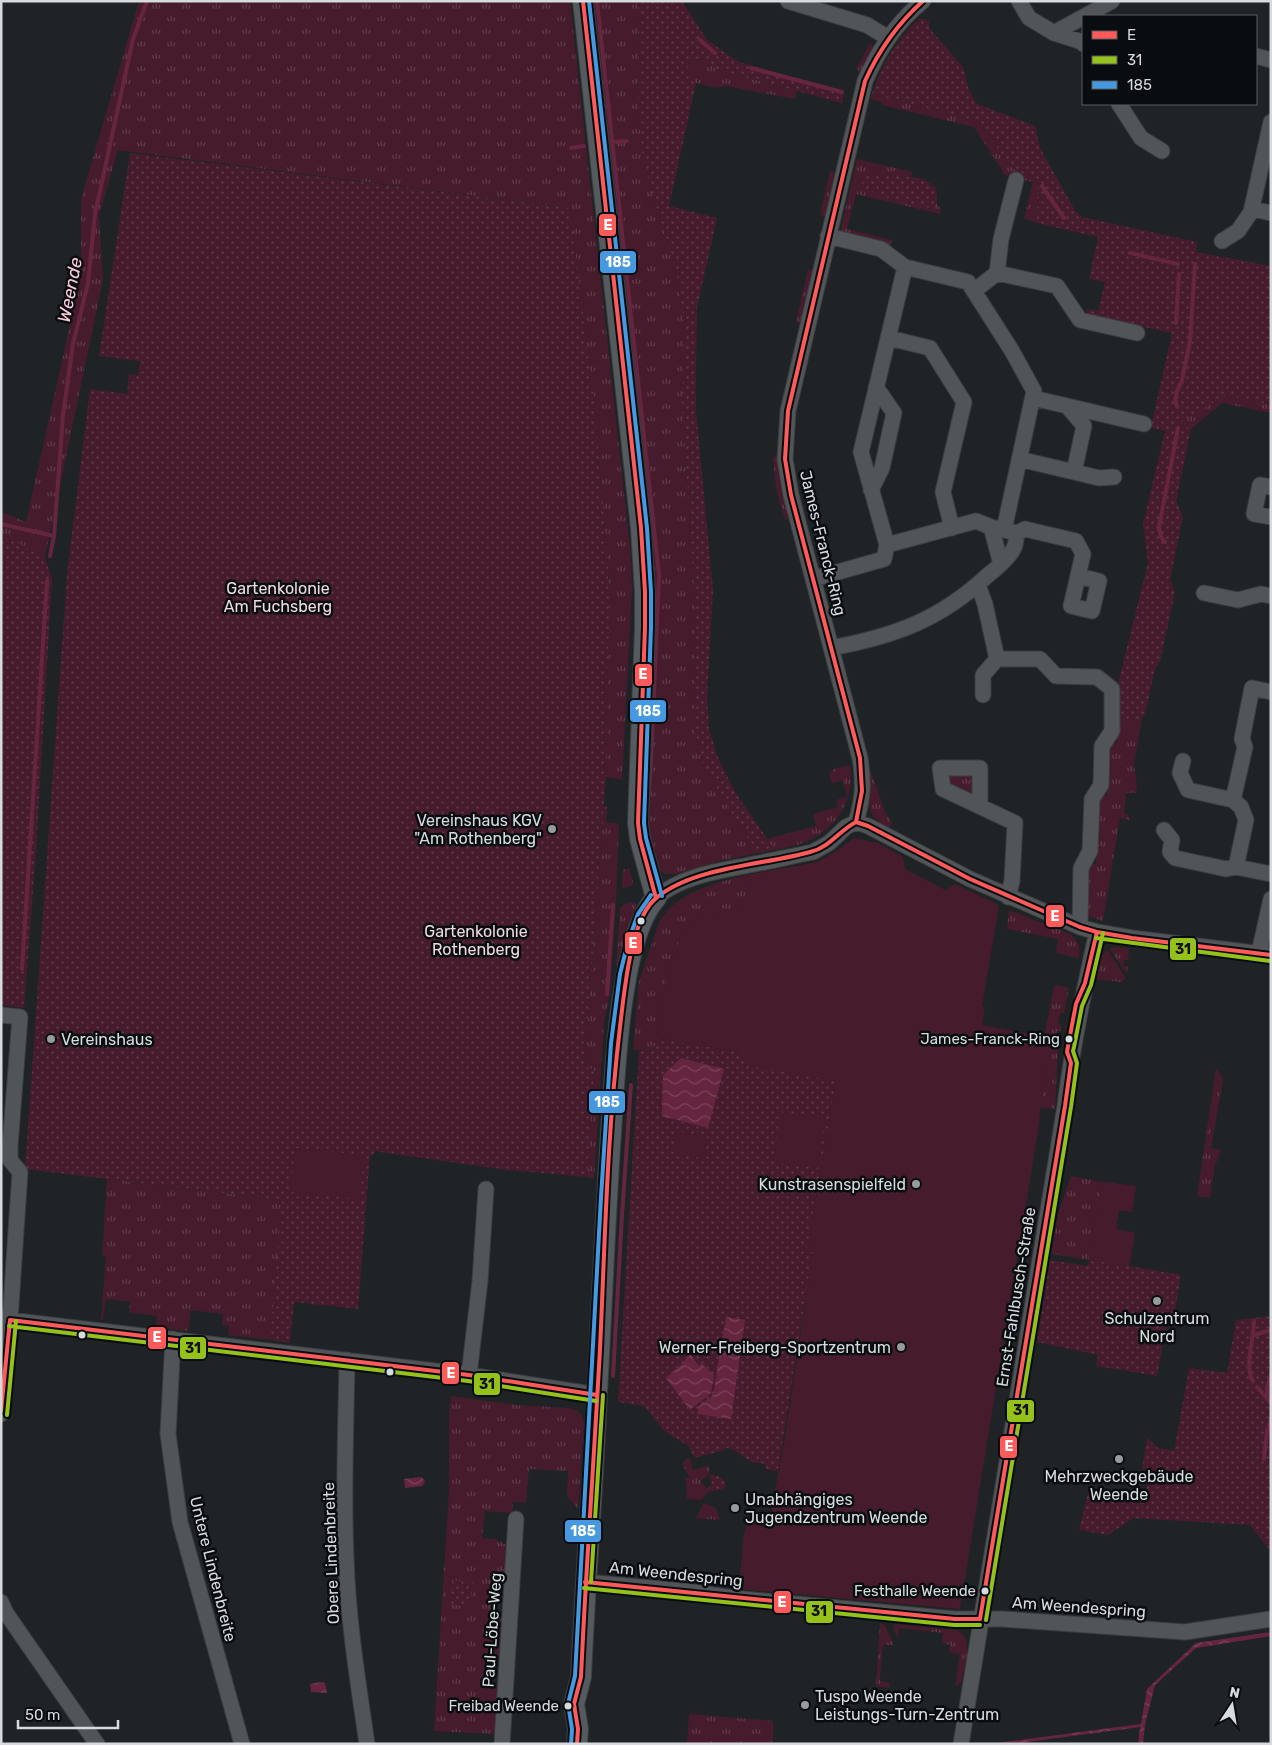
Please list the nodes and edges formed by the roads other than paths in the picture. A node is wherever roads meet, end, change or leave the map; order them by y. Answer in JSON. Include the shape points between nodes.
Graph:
{"nodes":[{"id":1,"x":583,"y":1,"type":"edge"},
{"id":2,"x":788,"y":1,"type":"edge"},
{"id":3,"x":923,"y":1,"type":"edge"},
{"id":4,"x":1019,"y":1,"type":"edge"},
{"id":5,"x":1112,"y":1,"type":"edge"},
{"id":6,"x":1088,"y":15,"type":"edge"},
{"id":7,"x":1082,"y":18,"type":"edge"},
{"id":8,"x":1054,"y":33,"type":"junction"},
{"id":9,"x":888,"y":38,"type":"junction"},
{"id":10,"x":1082,"y":42,"type":"edge"},
{"id":11,"x":1257,"y":56,"type":"edge"},
{"id":12,"x":1271,"y":60,"type":"edge"},
{"id":13,"x":1120,"y":105,"type":"edge"},
{"id":14,"x":1271,"y":122,"type":"edge"},
{"id":15,"x":1269,"y":143,"type":"edge"},
{"id":16,"x":1162,"y":151,"type":"dead end"},
{"id":17,"x":1016,"y":180,"type":"dead end"},
{"id":18,"x":1252,"y":209,"type":"junction"},
{"id":19,"x":1271,"y":213,"type":"edge"},
{"id":20,"x":828,"y":236,"type":"junction"},
{"id":21,"x":1222,"y":241,"type":"dead end"},
{"id":22,"x":905,"y":267,"type":"junction"},
{"id":23,"x":997,"y":273,"type":"junction"},
{"id":24,"x":974,"y":291,"type":"junction"},
{"id":25,"x":1138,"y":333,"type":"dead end"},
{"id":26,"x":889,"y":338,"type":"junction"},
{"id":27,"x":876,"y":387,"type":"junction"},
{"id":28,"x":1033,"y":398,"type":"junction"},
{"id":29,"x":1067,"y":406,"type":"junction"},
{"id":30,"x":1144,"y":424,"type":"dead end"},
{"id":31,"x":1019,"y":459,"type":"junction"},
{"id":32,"x":1074,"y":472,"type":"junction"},
{"id":33,"x":1114,"y":477,"type":"dead end"},
{"id":34,"x":1271,"y":487,"type":"edge"},
{"id":35,"x":871,"y":490,"type":"junction"},
{"id":36,"x":944,"y":499,"type":"junction"},
{"id":37,"x":1271,"y":517,"type":"edge"},
{"id":38,"x":976,"y":521,"type":"junction"},
{"id":39,"x":952,"y":528,"type":"junction"},
{"id":40,"x":1004,"y":530,"type":"junction"},
{"id":41,"x":886,"y":545,"type":"junction"},
{"id":42,"x":1001,"y":564,"type":"junction"},
{"id":43,"x":1078,"y":576,"type":"dead end"},
{"id":44,"x":813,"y":579,"type":"junction"},
{"id":45,"x":978,"y":584,"type":"junction"},
{"id":46,"x":1204,"y":593,"type":"dead end"},
{"id":47,"x":1271,"y":596,"type":"edge"},
{"id":48,"x":832,"y":648,"type":"junction"},
{"id":49,"x":997,"y":660,"type":"junction"},
{"id":50,"x":1271,"y":692,"type":"edge"},
{"id":51,"x":983,"y":695,"type":"dead end"},
{"id":52,"x":1183,"y":761,"type":"dead end"},
{"id":53,"x":1233,"y":800,"type":"junction"},
{"id":54,"x":980,"y":806,"type":"junction"},
{"id":55,"x":856,"y":822,"type":"junction"},
{"id":56,"x":1164,"y":830,"type":"dead end"},
{"id":57,"x":1236,"y":866,"type":"junction"},
{"id":58,"x":1271,"y":874,"type":"edge"},
{"id":59,"x":1008,"y":896,"type":"junction"},
{"id":60,"x":656,"y":898,"type":"junction"},
{"id":61,"x":1271,"y":899,"type":"edge"},
{"id":62,"x":1080,"y":927,"type":"junction"},
{"id":63,"x":1097,"y":932,"type":"junction"},
{"id":64,"x":1265,"y":954,"type":"edge"},
{"id":65,"x":1,"y":1015,"type":"edge"},
{"id":66,"x":486,"y":1189,"type":"dead end"},
{"id":67,"x":6,"y":1319,"type":"edge"},
{"id":68,"x":172,"y":1339,"type":"junction"},
{"id":69,"x":347,"y":1360,"type":"junction"},
{"id":70,"x":469,"y":1375,"type":"junction"},
{"id":71,"x":597,"y":1395,"type":"junction"},
{"id":72,"x":1,"y":1414,"type":"edge"},
{"id":73,"x":516,"y":1519,"type":"dead end"},
{"id":74,"x":585,"y":1582,"type":"junction"},
{"id":75,"x":1,"y":1602,"type":"edge"},
{"id":76,"x":980,"y":1619,"type":"junction"},
{"id":77,"x":1271,"y":1619,"type":"edge"},
{"id":78,"x":97,"y":1744,"type":"edge"},
{"id":79,"x":242,"y":1744,"type":"edge"},
{"id":80,"x":367,"y":1744,"type":"edge"},
{"id":81,"x":502,"y":1744,"type":"edge"},
{"id":82,"x":577,"y":1744,"type":"edge"},
{"id":83,"x":961,"y":1744,"type":"edge"}],
"edges":[{"from":1,"to":60,"type":"street","via":[[641,528],[646,592],[638,823]]},
{"from":2,"to":9,"type":"street","via":[[867,25]]},
{"from":3,"to":9,"type":"street","name":"James-Franck-Ring"},
{"from":4,"to":8,"type":"street","via":[[1029,18]]},
{"from":5,"to":6,"type":"street"},
{"from":7,"to":8,"type":"street"},
{"from":8,"to":10,"type":"street"},
{"from":9,"to":20,"type":"street","name":"James-Franck-Ring","via":[[876,55],[865,81]]},
{"from":11,"to":12,"type":"street"},
{"from":13,"to":16,"type":"street","via":[[1142,138]]},
{"from":14,"to":15,"type":"street"},
{"from":15,"to":18,"type":"street"},
{"from":17,"to":23,"type":"street","via":[[1001,239]]},
{"from":18,"to":19,"type":"street"},
{"from":18,"to":21,"type":"street","via":[[1238,230]]},
{"from":20,"to":22,"type":"street","via":[[882,249]]},
{"from":20,"to":44,"type":"street","name":"James-Franck-Ring","via":[[788,411],[786,433],[785,459],[791,496]]},
{"from":22,"to":24,"type":"street","via":[[968,282]]},
{"from":22,"to":26,"type":"street"},
{"from":23,"to":24,"type":"street"},
{"from":23,"to":25,"type":"street","via":[[1057,286],[1080,320]]},
{"from":24,"to":28,"type":"street","via":[[1012,351],[1034,391]]},
{"from":26,"to":27,"type":"street"},
{"from":26,"to":36,"type":"street","via":[[930,348],[964,402],[942,492]]},
{"from":27,"to":35,"type":"street","via":[[862,452]]},
{"from":27,"to":35,"type":"street","via":[[894,413],[882,468]]},
{"from":28,"to":29,"type":"street"},
{"from":28,"to":31,"type":"street"},
{"from":29,"to":30,"type":"street"},
{"from":29,"to":32,"type":"street","via":[[1084,426]]},
{"from":31,"to":32,"type":"street"},
{"from":31,"to":40,"type":"street"},
{"from":32,"to":33,"type":"street","via":[[1098,478]]},
{"from":34,"to":37,"type":"street","via":[[1260,485],[1254,514]]},
{"from":35,"to":41,"type":"street"},
{"from":36,"to":38,"type":"street","via":[[957,515]]},
{"from":36,"to":39,"type":"street"},
{"from":38,"to":39,"type":"street"},
{"from":38,"to":40,"type":"street"},
{"from":39,"to":41,"type":"street"},
{"from":40,"to":42,"type":"street"},
{"from":40,"to":42,"type":"street","via":[[1014,548]]},
{"from":40,"to":43,"type":"street","via":[[1025,529],[1076,541],[1083,554]]},
{"from":41,"to":44,"type":"street","via":[[884,559]]},
{"from":42,"to":45,"type":"street"},
{"from":44,"to":48,"type":"street","name":"James-Franck-Ring"},
{"from":45,"to":48,"type":"street","via":[[916,626]]},
{"from":45,"to":49,"type":"street"},
{"from":46,"to":47,"type":"street","via":[[1238,600],[1261,594]]},
{"from":48,"to":55,"type":"street","name":"James-Franck-Ring","via":[[863,774],[863,797]]},
{"from":49,"to":51,"type":"street","via":[[983,675]]},
{"from":49,"to":62,"type":"street","via":[[1040,659],[1056,676],[1097,677],[1112,689],[1112,732],[1102,746],[1101,785],[1092,799],[1090,851],[1080,868]]},
{"from":50,"to":53,"type":"street","via":[[1252,688],[1242,739],[1245,747]]},
{"from":52,"to":53,"type":"street","via":[[1180,773],[1188,790]]},
{"from":53,"to":57,"type":"street","via":[[1241,807],[1246,820]]},
{"from":54,"to":54,"type":"street","via":[[943,789],[940,768],[981,761]]},
{"from":54,"to":59,"type":"street","via":[[1015,823],[1012,881]]},
{"from":55,"to":59,"type":"street"},
{"from":55,"to":60,"type":"street","via":[[814,852],[702,876],[666,890]]},
{"from":56,"to":57,"type":"street","via":[[1172,840],[1170,852],[1175,858],[1226,869]]},
{"from":57,"to":58,"type":"street"},
{"from":59,"to":62,"type":"street"},
{"from":60,"to":71,"type":"street","via":[[645,913],[633,948],[619,1033]]},
{"from":61,"to":64,"type":"street"},
{"from":62,"to":63,"type":"street"},
{"from":63,"to":64,"type":"street"},
{"from":63,"to":76,"type":"street","name":"Ernst-Fahlbusch-Straße","via":[[1071,1063]]},
{"from":65,"to":67,"type":"street","via":[[20,1017],[10,1160],[20,1172]]},
{"from":66,"to":70,"type":"street"},
{"from":67,"to":68,"type":"street"},
{"from":67,"to":72,"type":"street"},
{"from":68,"to":69,"type":"street"},
{"from":68,"to":79,"type":"street","name":"Untere Lindenbreite","via":[[168,1434],[180,1522]]},
{"from":69,"to":70,"type":"street"},
{"from":69,"to":80,"type":"street","name":"Obere Lindenbreite","via":[[346,1558],[353,1648]]},
{"from":70,"to":71,"type":"street"},
{"from":71,"to":74,"type":"street"},
{"from":73,"to":81,"type":"street","name":"Paul-Löbe-Weg"},
{"from":74,"to":76,"type":"street","name":"Am Weendespring"},
{"from":74,"to":82,"type":"street","via":[[581,1677],[574,1704]]},
{"from":75,"to":78,"type":"street"},
{"from":76,"to":77,"type":"street","name":"Am Weendespring","via":[[1185,1632]]},
{"from":76,"to":83,"type":"street","name":"Ernst-Fahlbusch-Straße"}]}
